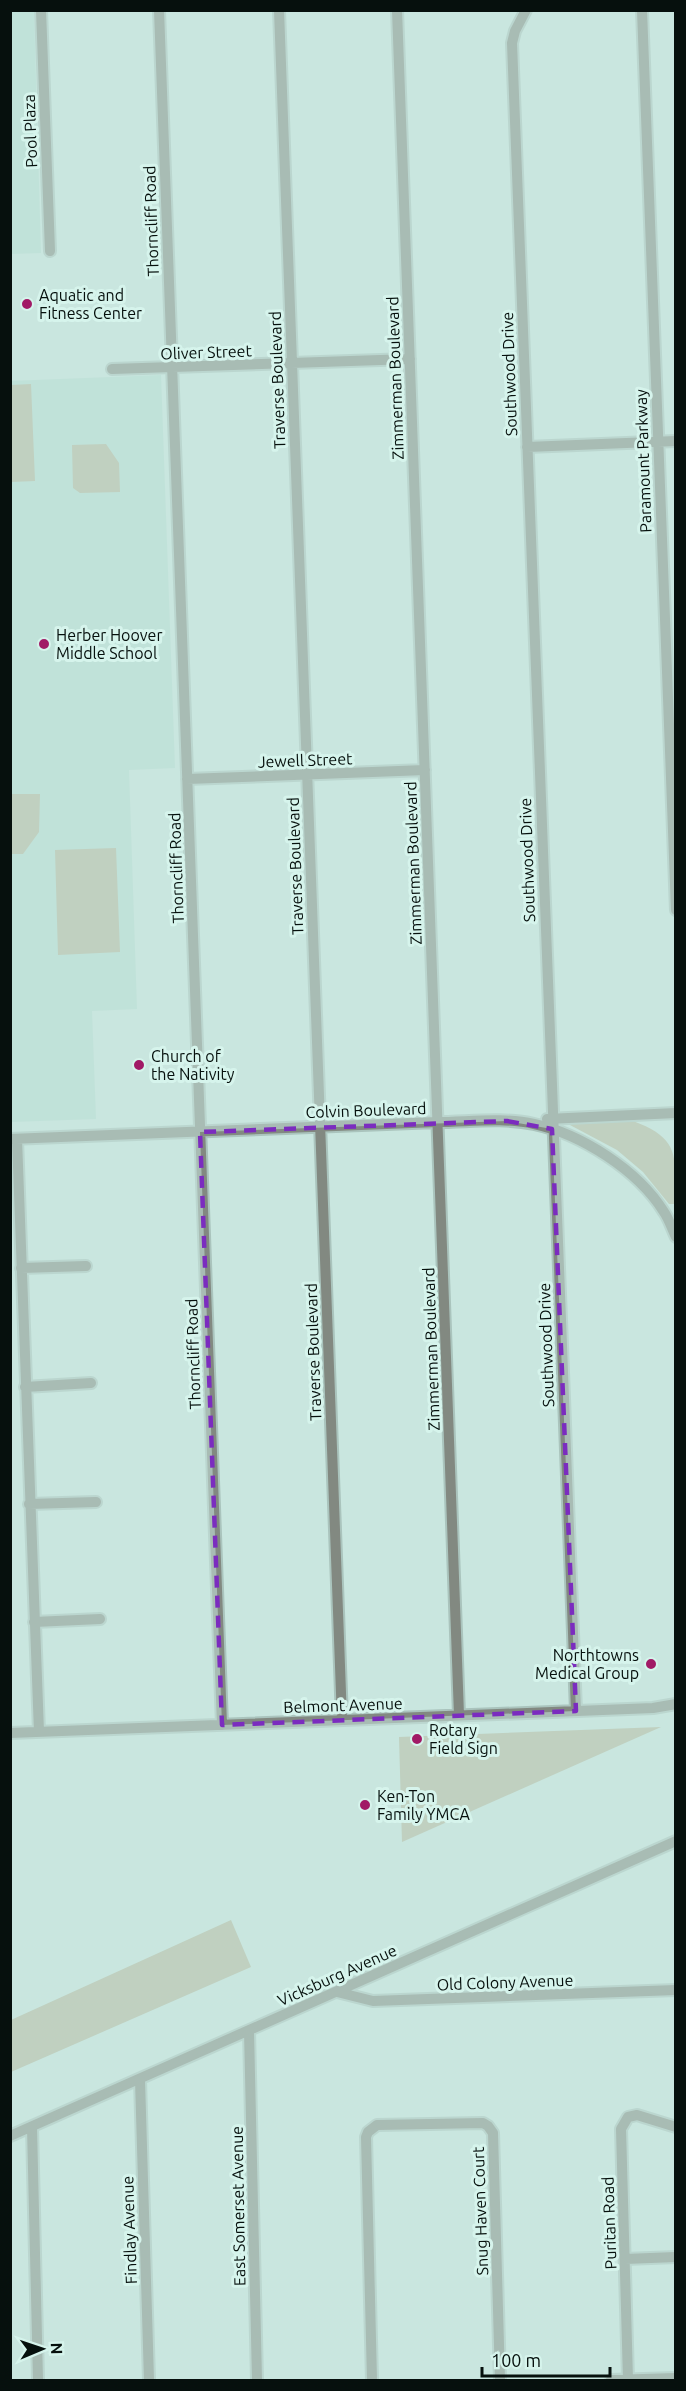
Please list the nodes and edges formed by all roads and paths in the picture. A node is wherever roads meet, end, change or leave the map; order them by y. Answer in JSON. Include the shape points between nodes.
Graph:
{"nodes":[{"id":1,"x":41,"y":10,"type":"edge"},
{"id":2,"x":159,"y":10,"type":"edge"},
{"id":3,"x":279,"y":10,"type":"edge"},
{"id":4,"x":397,"y":10,"type":"edge"},
{"id":5,"x":526,"y":10,"type":"edge"},
{"id":6,"x":642,"y":10,"type":"edge"},
{"id":7,"x":50,"y":251,"type":"dead end"},
{"id":8,"x":410,"y":359,"type":"junction"},
{"id":9,"x":292,"y":364,"type":"junction"},
{"id":10,"x":171,"y":368,"type":"junction"},
{"id":11,"x":112,"y":369,"type":"dead end"},
{"id":12,"x":675,"y":441,"type":"edge"},
{"id":13,"x":658,"y":442,"type":"junction"},
{"id":14,"x":527,"y":447,"type":"junction"},
{"id":15,"x":424,"y":770,"type":"junction"},
{"id":16,"x":306,"y":775,"type":"junction"},
{"id":17,"x":188,"y":779,"type":"junction"},
{"id":18,"x":675,"y":910,"type":"edge"},
{"id":19,"x":675,"y":1113,"type":"edge"},
{"id":20,"x":437,"y":1122,"type":"junction"},
{"id":21,"x":552,"y":1123,"type":"junction"},
{"id":22,"x":320,"y":1127,"type":"junction"},
{"id":23,"x":200,"y":1132,"type":"junction"},
{"id":24,"x":14,"y":1139,"type":"edge"},
{"id":25,"x":670,"y":1212,"type":"edge"},
{"id":26,"x":675,"y":1237,"type":"edge"},
{"id":27,"x":87,"y":1266,"type":"dead end"},
{"id":28,"x":21,"y":1268,"type":"junction"},
{"id":29,"x":91,"y":1383,"type":"dead end"},
{"id":30,"x":25,"y":1387,"type":"junction"},
{"id":31,"x":96,"y":1502,"type":"dead end"},
{"id":32,"x":30,"y":1504,"type":"junction"},
{"id":33,"x":100,"y":1619,"type":"dead end"},
{"id":34,"x":34,"y":1622,"type":"junction"},
{"id":35,"x":675,"y":1704,"type":"edge"},
{"id":36,"x":576,"y":1711,"type":"junction"},
{"id":37,"x":459,"y":1715,"type":"junction"},
{"id":38,"x":342,"y":1720,"type":"junction"},
{"id":39,"x":222,"y":1725,"type":"junction"},
{"id":40,"x":39,"y":1732,"type":"junction"},
{"id":41,"x":10,"y":1733,"type":"edge"},
{"id":42,"x":675,"y":1841,"type":"edge"},
{"id":43,"x":675,"y":1990,"type":"edge"},
{"id":44,"x":337,"y":1992,"type":"junction"},
{"id":45,"x":249,"y":2031,"type":"junction"},
{"id":46,"x":140,"y":2079,"type":"junction"},
{"id":47,"x":32,"y":2127,"type":"junction"},
{"id":48,"x":675,"y":2127,"type":"edge"},
{"id":49,"x":10,"y":2136,"type":"edge"},
{"id":50,"x":675,"y":2257,"type":"edge"},
{"id":51,"x":625,"y":2259,"type":"junction"},
{"id":52,"x":675,"y":2378,"type":"edge"},
{"id":53,"x":38,"y":2380,"type":"edge"},
{"id":54,"x":148,"y":2380,"type":"edge"},
{"id":55,"x":257,"y":2380,"type":"edge"},
{"id":56,"x":372,"y":2380,"type":"edge"},
{"id":57,"x":500,"y":2380,"type":"edge"},
{"id":58,"x":611,"y":2380,"type":"edge"},
{"id":59,"x":628,"y":2380,"type":"edge"}],
"edges":[{"from":1,"to":7,"type":"street","name":"Pool Plaza"},
{"from":2,"to":10,"type":"street","name":"Thorncliff Road"},
{"from":3,"to":9,"type":"street","name":"Traverse Boulevard"},
{"from":4,"to":8,"type":"street","name":"Zimmerman Boulevard"},
{"from":5,"to":14,"type":"street","name":"Southwood Drive","via":[[514,31],[512,44]]},
{"from":6,"to":13,"type":"street","name":"Paramount Parkway"},
{"from":8,"to":9,"type":"street","name":"Oliver Street"},
{"from":8,"to":15,"type":"street","name":"Zimmerman Boulevard"},
{"from":9,"to":10,"type":"street","name":"Oliver Street"},
{"from":9,"to":16,"type":"street","name":"Traverse Boulevard"},
{"from":10,"to":11,"type":"street","name":"Oliver Street"},
{"from":10,"to":17,"type":"street","name":"Thorncliff Road"},
{"from":12,"to":13,"type":"street"},
{"from":13,"to":14,"type":"street"},
{"from":13,"to":18,"type":"street","name":"Paramount Parkway"},
{"from":14,"to":21,"type":"street","name":"Southwood Drive"},
{"from":15,"to":16,"type":"street","name":"Jewell Street"},
{"from":15,"to":20,"type":"street","name":"Zimmerman Boulevard"},
{"from":16,"to":17,"type":"street","name":"Jewell Street"},
{"from":16,"to":22,"type":"street","name":"Traverse Boulevard"},
{"from":17,"to":23,"type":"street","name":"Thorncliff Road"},
{"from":19,"to":21,"type":"street","name":"Colvin Boulevard"},
{"from":20,"to":21,"type":"street","name":"Colvin Boulevard"},
{"from":20,"to":22,"type":"street","name":"Colvin Boulevard"},
{"from":20,"to":37,"type":"street","name":"Zimmerman Boulevard"},
{"from":21,"to":25,"type":"street","via":[[640,1181]]},
{"from":21,"to":36,"type":"street","name":"Southwood Drive"},
{"from":22,"to":23,"type":"street","name":"Colvin Boulevard"},
{"from":22,"to":38,"type":"street","name":"Traverse Boulevard"},
{"from":23,"to":24,"type":"street","name":"Colvin Boulevard"},
{"from":23,"to":39,"type":"street","name":"Thorncliff Road"},
{"from":24,"to":28,"type":"street"},
{"from":25,"to":26,"type":"street"},
{"from":27,"to":28,"type":"street"},
{"from":28,"to":30,"type":"street"},
{"from":29,"to":30,"type":"street"},
{"from":30,"to":32,"type":"street"},
{"from":31,"to":32,"type":"street"},
{"from":32,"to":34,"type":"street"},
{"from":33,"to":34,"type":"street"},
{"from":34,"to":40,"type":"street"},
{"from":35,"to":36,"type":"street","name":"Belmont Avenue"},
{"from":36,"to":37,"type":"street","name":"Belmont Avenue"},
{"from":37,"to":38,"type":"street","name":"Belmont Avenue"},
{"from":38,"to":39,"type":"street","name":"Belmont Avenue"},
{"from":39,"to":40,"type":"street","name":"Belmont Avenue"},
{"from":40,"to":41,"type":"street","name":"Belmont Avenue"},
{"from":42,"to":44,"type":"street","name":"Vicksburg Avenue"},
{"from":43,"to":44,"type":"street","name":"Old Colony Avenue","via":[[373,2001]]},
{"from":44,"to":45,"type":"street","name":"Vicksburg Avenue"},
{"from":45,"to":46,"type":"street","name":"Vicksburg Avenue"},
{"from":45,"to":55,"type":"street","name":"East Somerset Avenue"},
{"from":46,"to":47,"type":"street","name":"Vicksburg Avenue"},
{"from":46,"to":54,"type":"street","name":"Findlay Avenue"},
{"from":47,"to":49,"type":"street","name":"Vicksburg Avenue"},
{"from":47,"to":53,"type":"street"},
{"from":48,"to":51,"type":"street","name":"Puritan Road","via":[[637,2115],[628,2117],[621,2129]]},
{"from":50,"to":51,"type":"street"},
{"from":51,"to":59,"type":"street","name":"Puritan Road"},
{"from":52,"to":59,"type":"street"},
{"from":56,"to":57,"type":"street","name":"Snug Haven Court","via":[[368,2132],[377,2125],[483,2123],[494,2133]]},
{"from":58,"to":59,"type":"street"}]}
